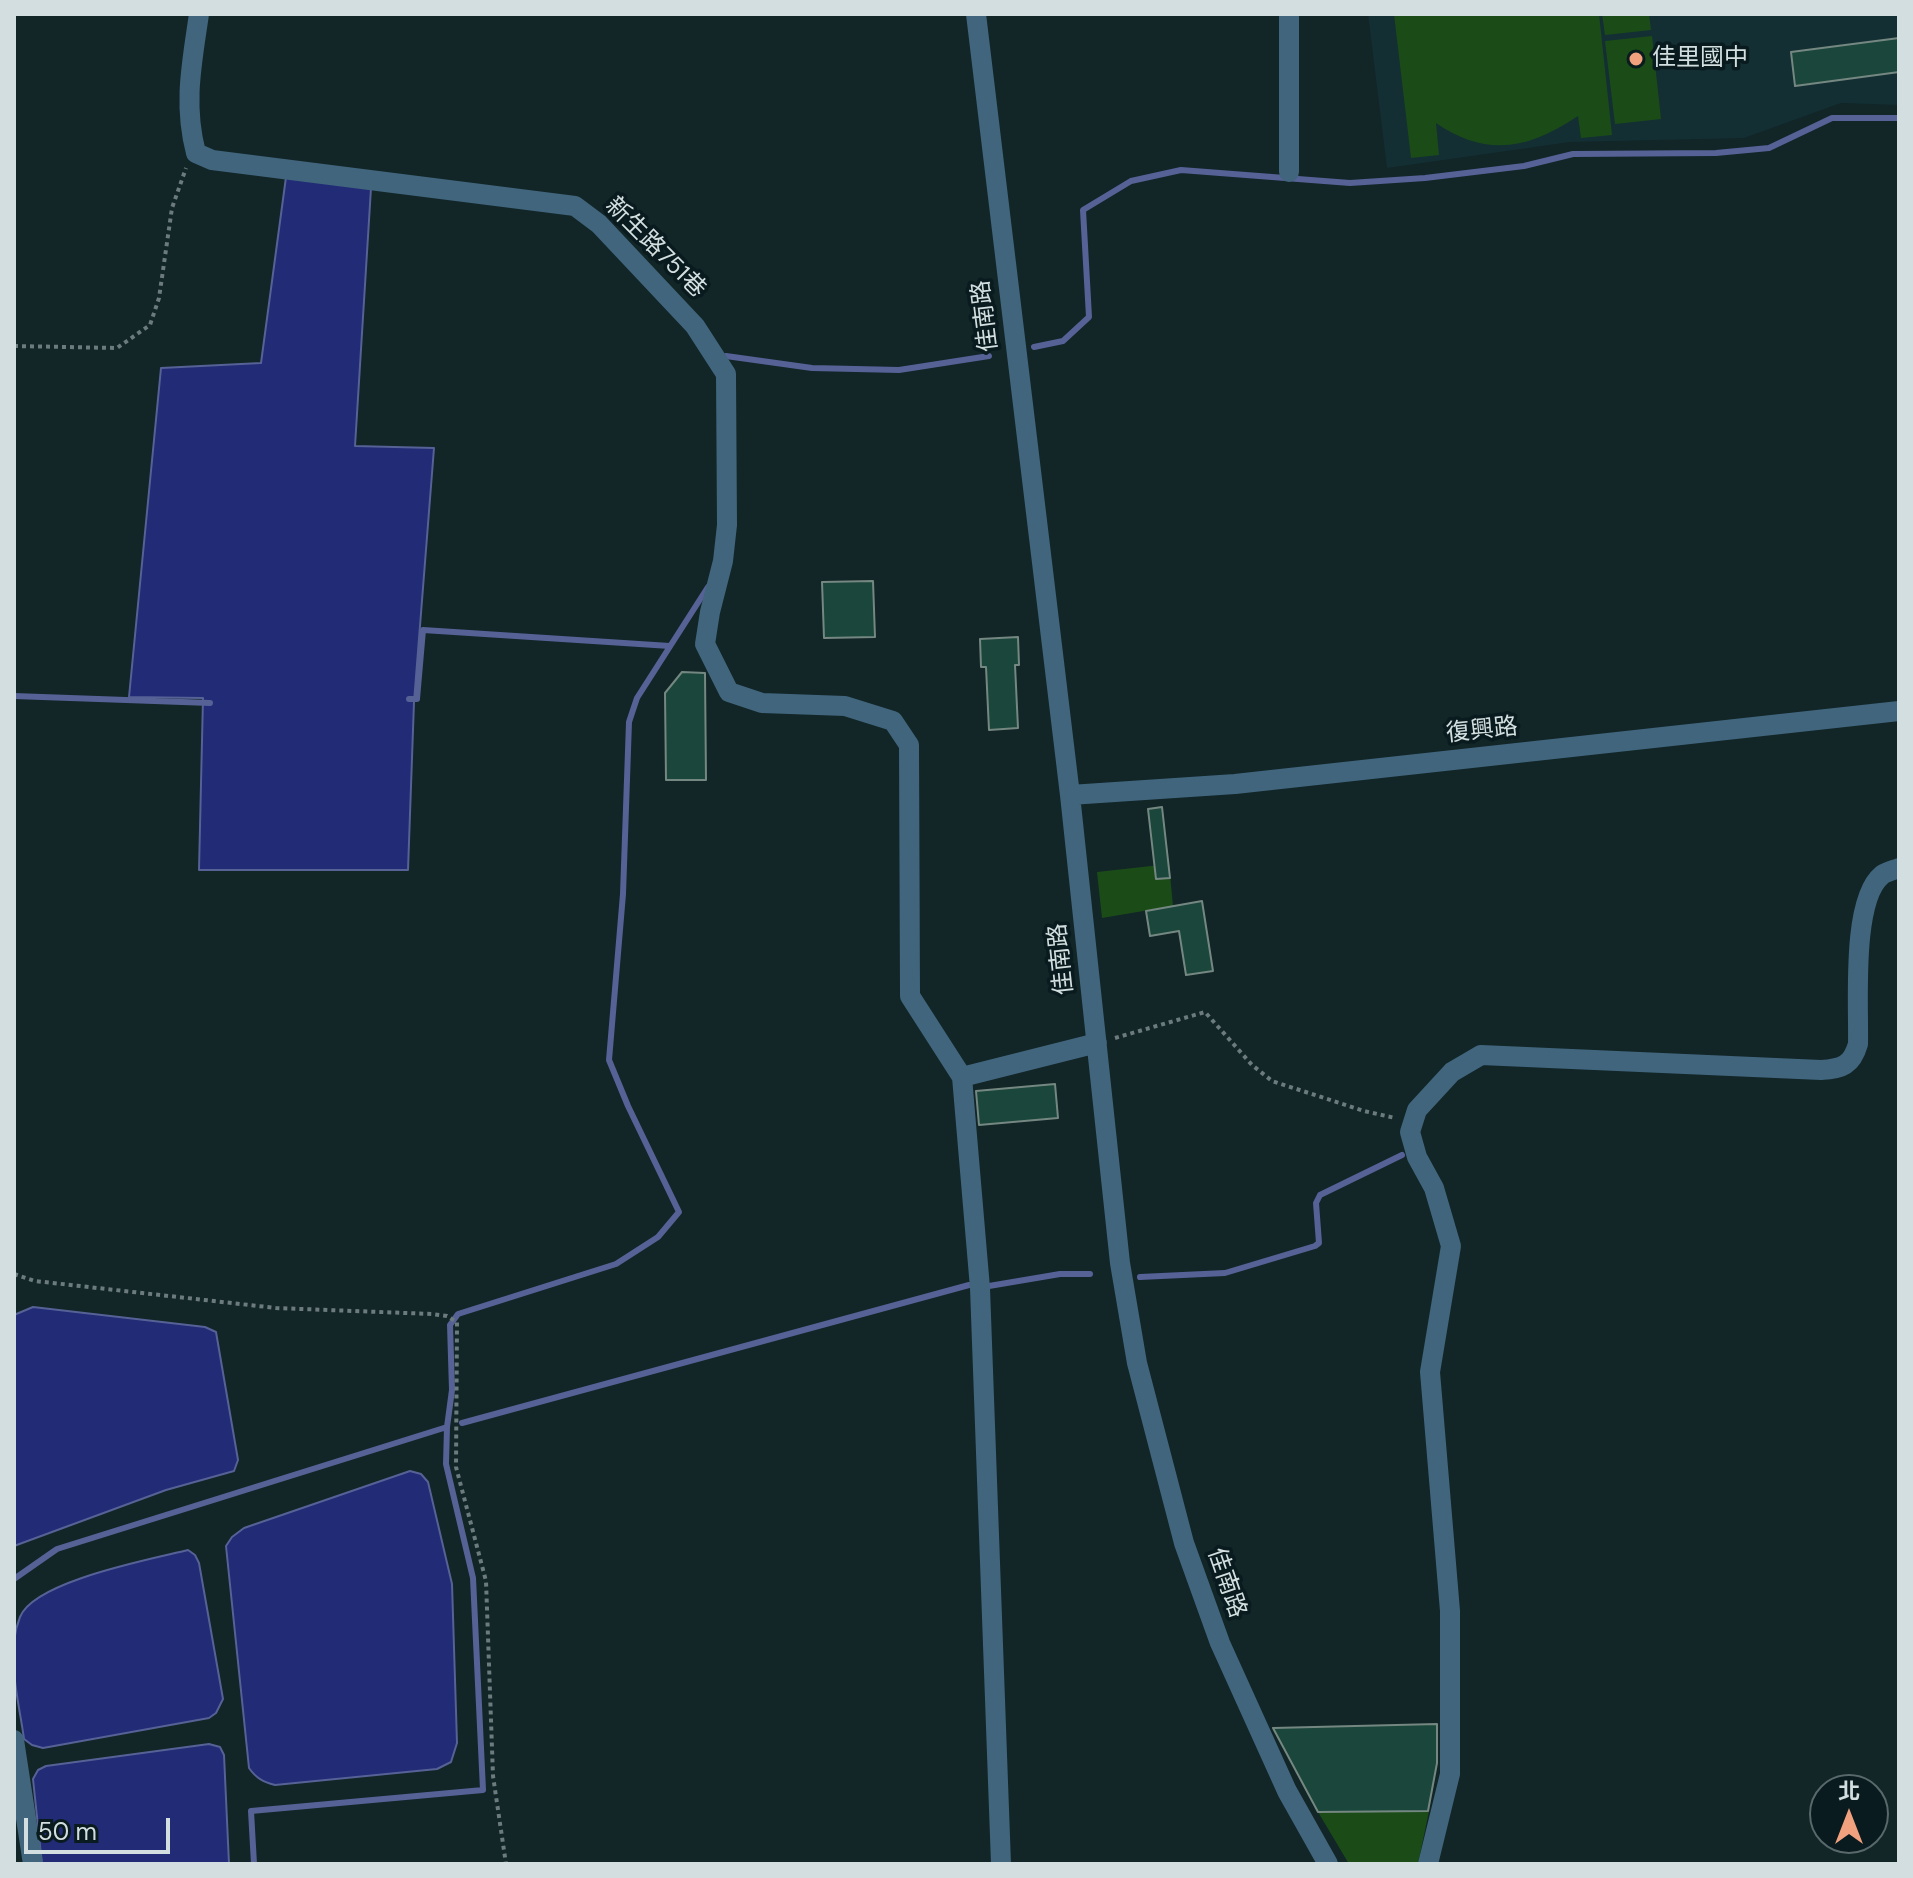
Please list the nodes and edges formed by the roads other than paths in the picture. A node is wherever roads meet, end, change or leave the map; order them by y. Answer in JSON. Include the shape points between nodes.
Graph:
{"nodes":[{"id":1,"x":199,"y":14,"type":"edge"},
{"id":2,"x":976,"y":14,"type":"edge"},
{"id":3,"x":1289,"y":14,"type":"edge"},
{"id":4,"x":1289,"y":172,"type":"dead end"},
{"id":5,"x":1899,"y":711,"type":"edge"},
{"id":6,"x":1070,"y":795,"type":"junction"},
{"id":7,"x":1899,"y":868,"type":"edge"},
{"id":8,"x":1097,"y":1043,"type":"junction"},
{"id":9,"x":962,"y":1077,"type":"junction"},
{"id":10,"x":14,"y":1740,"type":"edge"},
{"id":11,"x":33,"y":1864,"type":"edge"},
{"id":12,"x":1001,"y":1864,"type":"edge"},
{"id":13,"x":1328,"y":1864,"type":"edge"},
{"id":14,"x":1428,"y":1864,"type":"edge"}],
"edges":[{"from":1,"to":9,"type":"street","name":"新生路751巷","via":[[188,99],[196,153],[212,160],[575,206],[599,224],[695,326],[726,374],[727,525],[705,644],[729,692],[762,703],[845,706],[893,721],[909,745],[910,996]]},
{"from":2,"to":6,"type":"street","name":"佳南路"},
{"from":3,"to":4,"type":"street"},
{"from":5,"to":6,"type":"street","name":"復興路","via":[[1235,784]]},
{"from":6,"to":8,"type":"street","name":"佳南路"},
{"from":7,"to":14,"type":"street","via":[[1881,876],[1867,898],[1859,939],[1858,1044],[1846,1066],[1821,1070],[1481,1055],[1452,1072],[1417,1110],[1410,1132],[1451,1246],[1430,1372],[1450,1611],[1450,1774]]},
{"from":8,"to":9,"type":"street"},
{"from":8,"to":13,"type":"street","name":"佳南路","via":[[1120,1263],[1164,1472],[1220,1643],[1287,1791]]},
{"from":9,"to":12,"type":"street","via":[[980,1288]]},
{"from":10,"to":11,"type":"street"}]}
